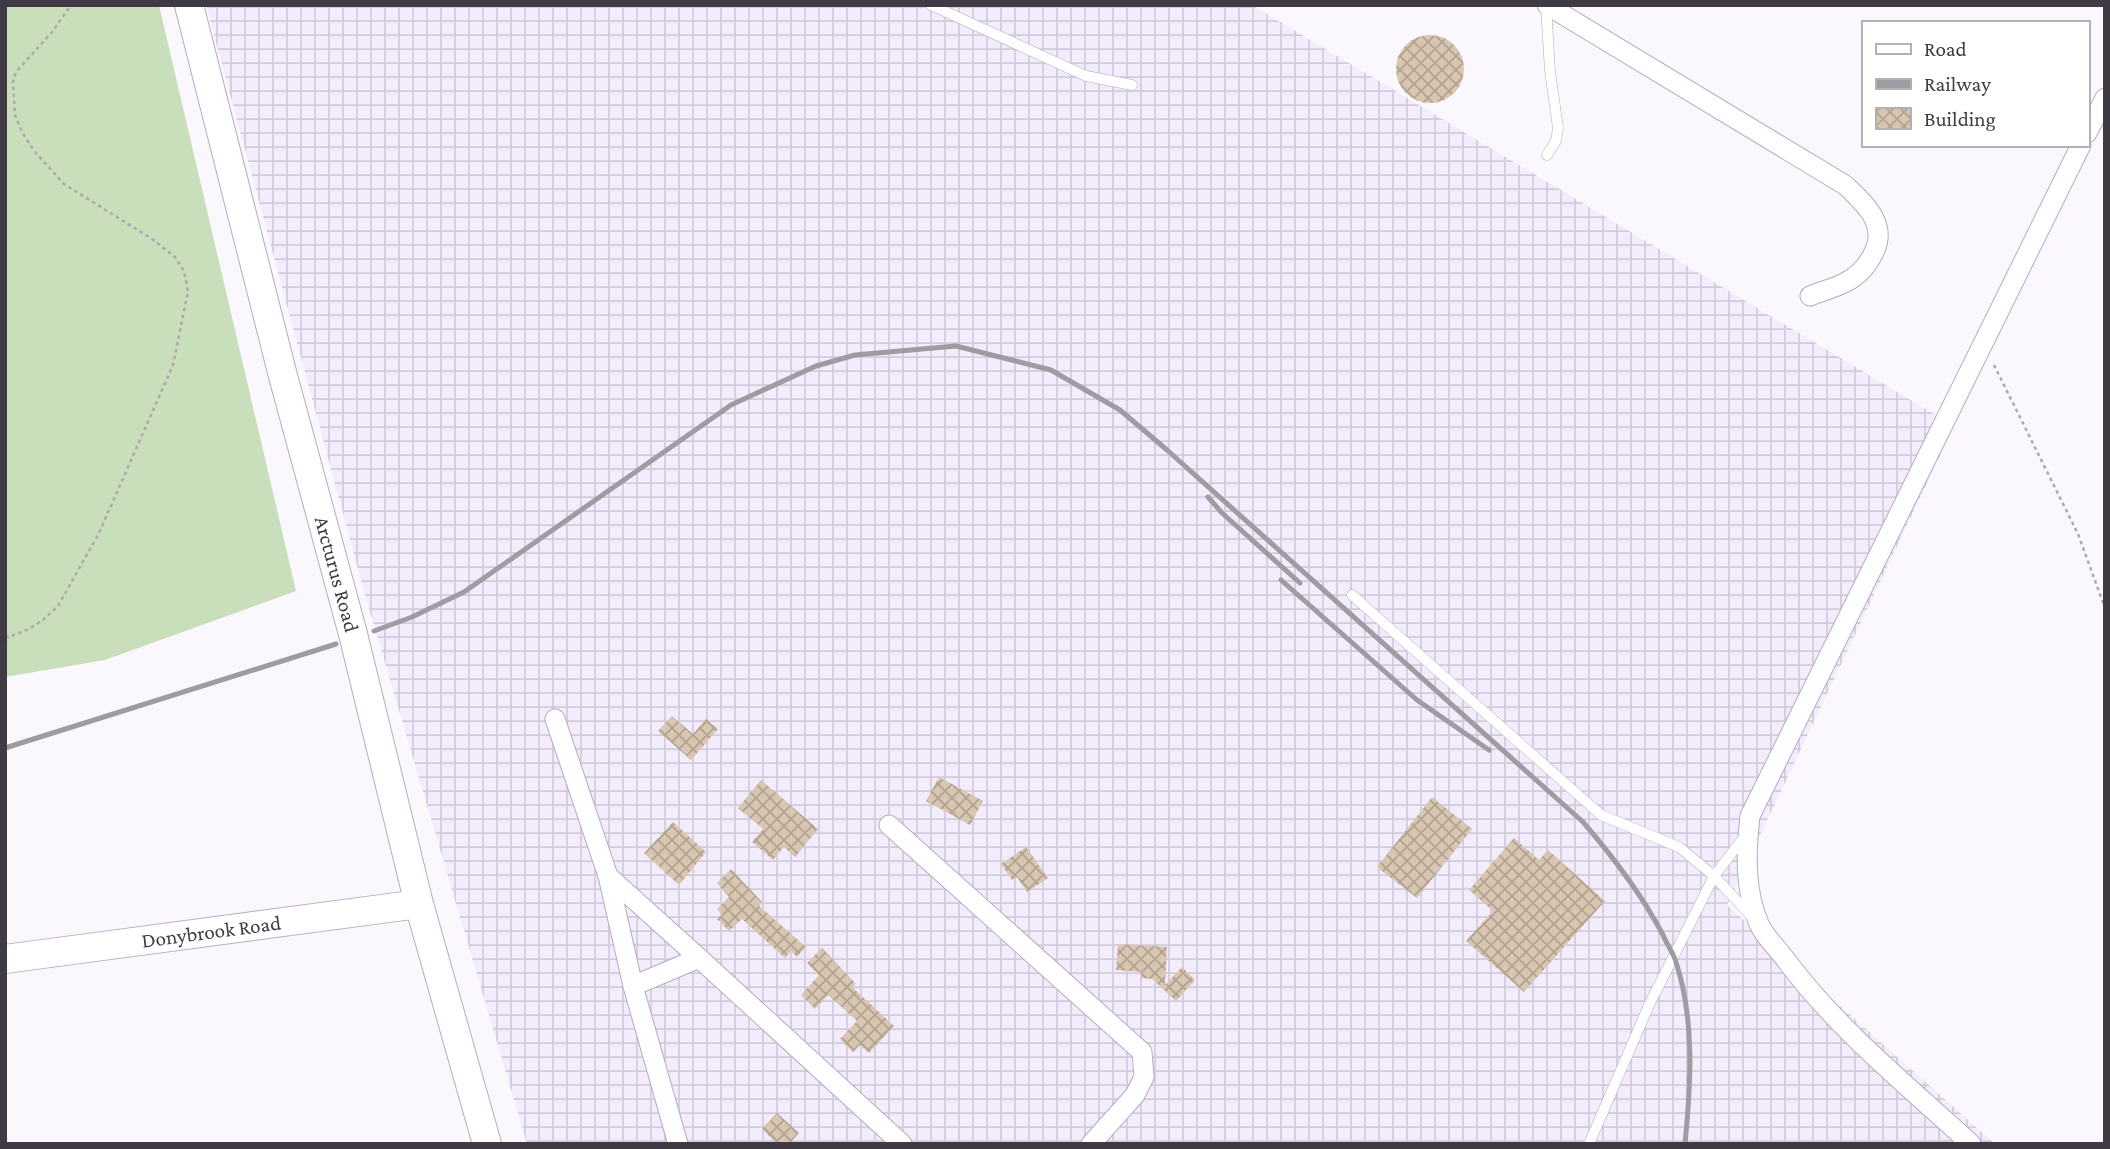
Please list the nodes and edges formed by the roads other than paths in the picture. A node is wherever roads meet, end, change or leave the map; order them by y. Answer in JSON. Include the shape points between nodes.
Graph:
{"nodes":[{"id":1,"x":189,"y":5,"type":"edge"},
{"id":2,"x":931,"y":5,"type":"edge"},
{"id":3,"x":1546,"y":5,"type":"edge"},
{"id":4,"x":1132,"y":85,"type":"dead end"},
{"id":5,"x":2105,"y":98,"type":"edge"},
{"id":6,"x":2089,"y":129,"type":"edge"},
{"id":7,"x":2080,"y":147,"type":"edge"},
{"id":8,"x":1547,"y":155,"type":"dead end"},
{"id":9,"x":1810,"y":296,"type":"dead end"},
{"id":10,"x":1352,"y":595,"type":"dead end"},
{"id":11,"x":555,"y":719,"type":"dead end"},
{"id":12,"x":889,"y":825,"type":"dead end"},
{"id":13,"x":1748,"y":831,"type":"junction"},
{"id":14,"x":608,"y":876,"type":"junction"},
{"id":15,"x":1714,"y":876,"type":"junction"},
{"id":16,"x":419,"y":904,"type":"junction"},
{"id":17,"x":1761,"y":927,"type":"junction"},
{"id":18,"x":699,"y":958,"type":"junction"},
{"id":19,"x":5,"y":959,"type":"edge"},
{"id":20,"x":634,"y":986,"type":"junction"},
{"id":21,"x":487,"y":1144,"type":"edge"},
{"id":22,"x":678,"y":1144,"type":"edge"},
{"id":23,"x":902,"y":1144,"type":"edge"},
{"id":24,"x":1091,"y":1144,"type":"edge"},
{"id":25,"x":1589,"y":1144,"type":"edge"},
{"id":26,"x":1971,"y":1144,"type":"edge"}],
"edges":[{"from":1,"to":16,"type":"main road","name":"Arcturus Road"},
{"from":2,"to":4,"type":"lane","via":[[1086,76]]},
{"from":3,"to":8,"type":"lane","via":[[1558,128]]},
{"from":3,"to":9,"type":"street","via":[[1845,185],[1865,204],[1877,223],[1879,243],[1867,266],[1849,281]]},
{"from":5,"to":6,"type":"street"},
{"from":7,"to":13,"type":"street","via":[[1750,816]]},
{"from":10,"to":15,"type":"lane","via":[[1601,815],[1679,847]]},
{"from":11,"to":14,"type":"street"},
{"from":12,"to":24,"type":"street","via":[[1142,1052],[1144,1077],[1135,1095]]},
{"from":13,"to":15,"type":"lane"},
{"from":13,"to":17,"type":"street","via":[[1749,885]]},
{"from":14,"to":18,"type":"street"},
{"from":14,"to":20,"type":"street"},
{"from":15,"to":17,"type":"lane"},
{"from":15,"to":25,"type":"lane"},
{"from":16,"to":19,"type":"main road","name":"Donybrook Road"},
{"from":16,"to":21,"type":"main road","name":"Arcturus Road"},
{"from":17,"to":26,"type":"street","via":[[1806,987],[1846,1029]]},
{"from":18,"to":20,"type":"street"},
{"from":18,"to":23,"type":"street"},
{"from":20,"to":22,"type":"street"}]}
